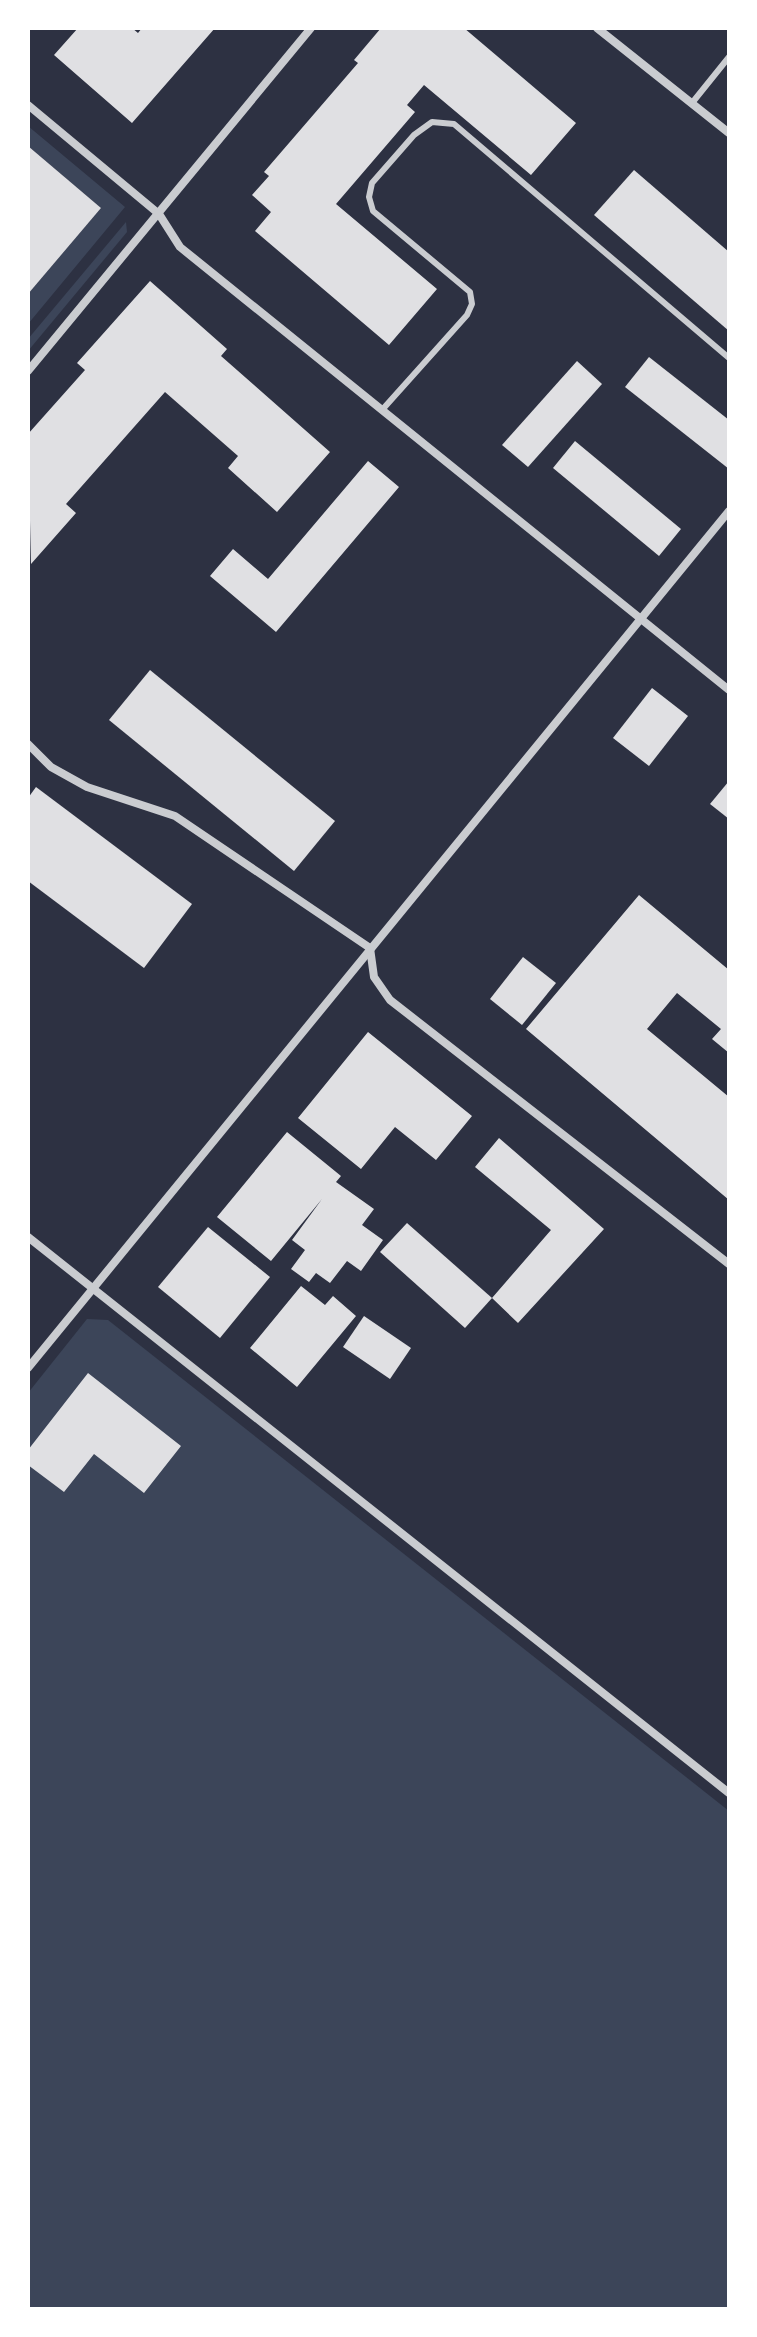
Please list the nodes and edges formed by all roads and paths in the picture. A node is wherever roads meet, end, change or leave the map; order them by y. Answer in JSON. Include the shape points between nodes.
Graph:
{"nodes":[{"id":1,"x":311,"y":28,"type":"edge"},
{"id":2,"x":597,"y":28,"type":"edge"},
{"id":3,"x":729,"y":57,"type":"edge"},
{"id":4,"x":692,"y":103,"type":"junction"},
{"id":5,"x":28,"y":105,"type":"edge"},
{"id":6,"x":729,"y":133,"type":"edge"},
{"id":7,"x":159,"y":214,"type":"junction"},
{"id":8,"x":729,"y":358,"type":"edge"},
{"id":9,"x":28,"y":371,"type":"edge"},
{"id":10,"x":382,"y":410,"type":"junction"},
{"id":11,"x":729,"y":511,"type":"edge"},
{"id":12,"x":640,"y":618,"type":"junction"},
{"id":13,"x":729,"y":690,"type":"edge"},
{"id":14,"x":28,"y":744,"type":"edge"},
{"id":15,"x":370,"y":948,"type":"junction"},
{"id":16,"x":28,"y":1237,"type":"edge"},
{"id":17,"x":729,"y":1264,"type":"edge"},
{"id":18,"x":92,"y":1288,"type":"junction"},
{"id":19,"x":28,"y":1368,"type":"edge"},
{"id":20,"x":729,"y":1793,"type":"edge"}],
"edges":[{"from":1,"to":7,"type":"street"},
{"from":2,"to":4,"type":"street"},
{"from":3,"to":4,"type":"lane"},
{"from":4,"to":6,"type":"street"},
{"from":5,"to":7,"type":"street"},
{"from":7,"to":9,"type":"street"},
{"from":7,"to":10,"type":"street","via":[[180,247]]},
{"from":8,"to":10,"type":"lane","via":[[454,124],[432,122],[372,183],[369,197],[373,211],[470,292],[472,304]]},
{"from":10,"to":12,"type":"street"},
{"from":11,"to":12,"type":"street"},
{"from":12,"to":13,"type":"street"},
{"from":12,"to":15,"type":"street"},
{"from":14,"to":15,"type":"street","via":[[51,767],[87,787],[175,816]]},
{"from":15,"to":17,"type":"street","via":[[374,977],[390,1000]]},
{"from":15,"to":18,"type":"street"},
{"from":16,"to":18,"type":"street"},
{"from":18,"to":19,"type":"street"},
{"from":18,"to":20,"type":"street"}]}
